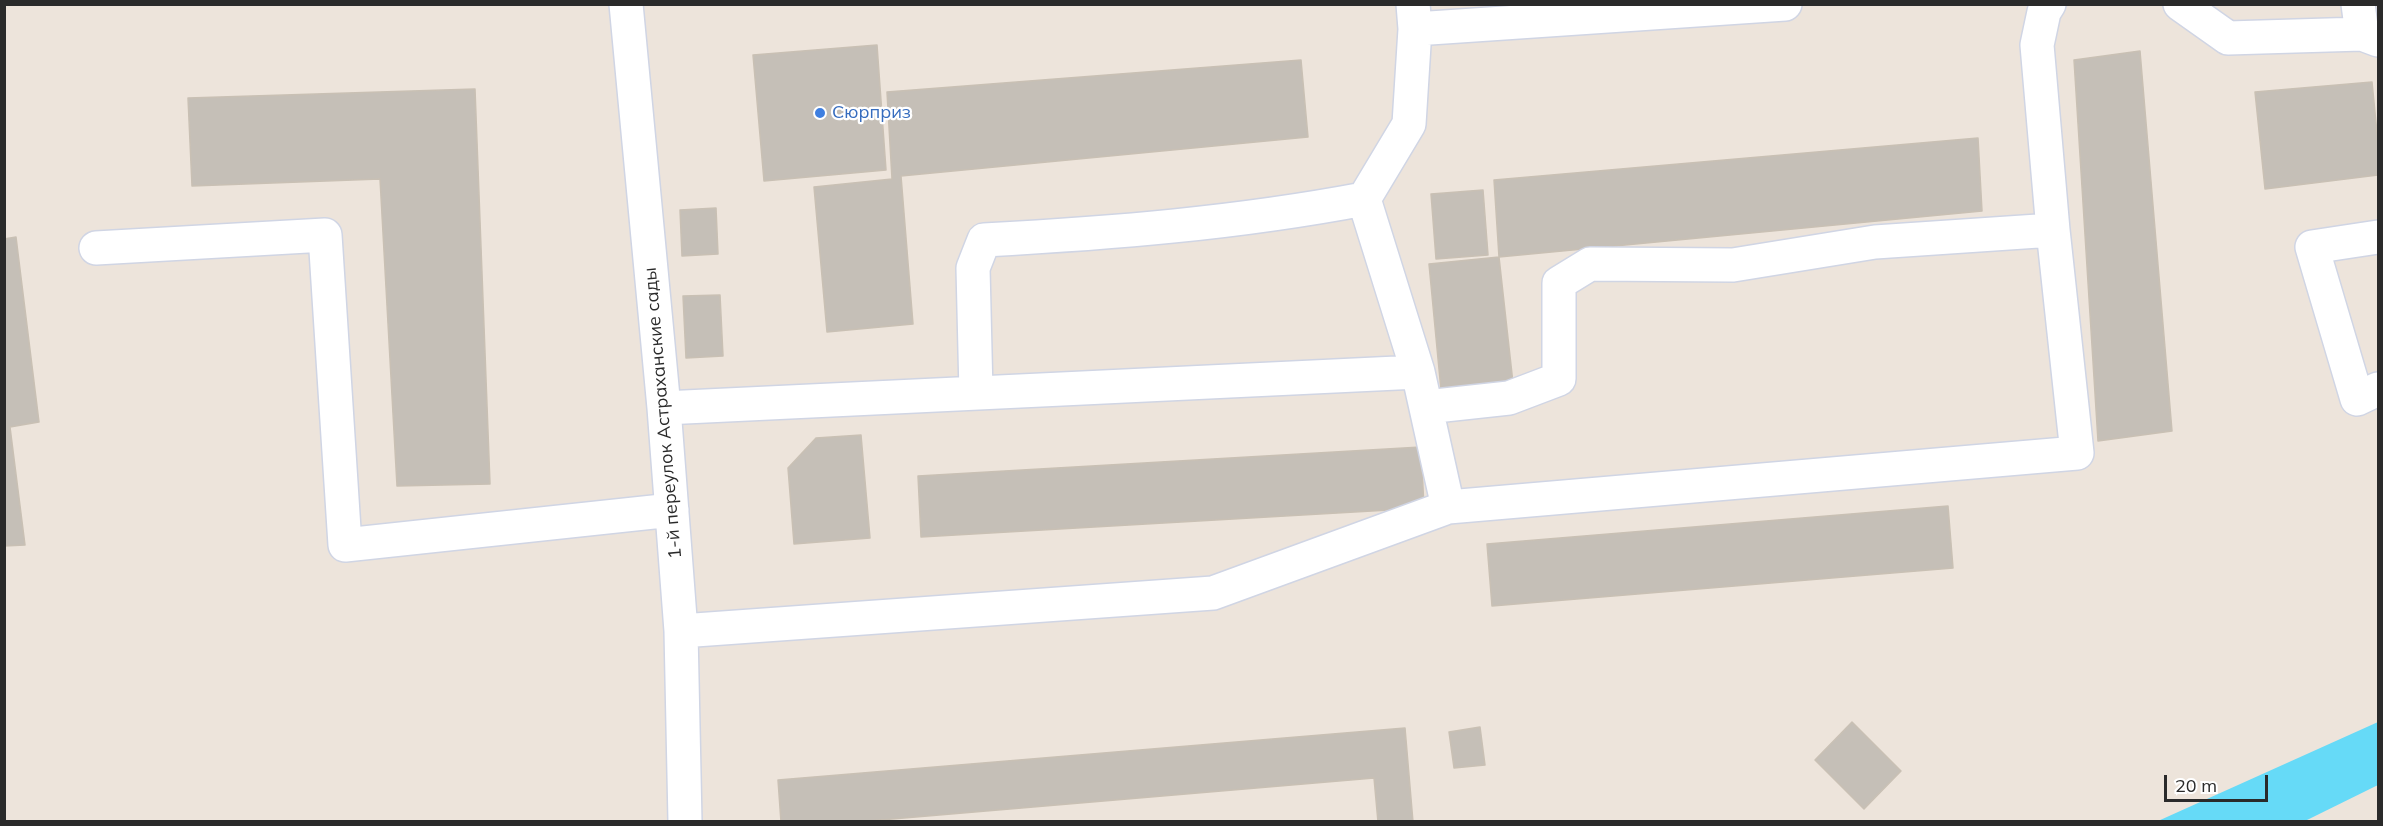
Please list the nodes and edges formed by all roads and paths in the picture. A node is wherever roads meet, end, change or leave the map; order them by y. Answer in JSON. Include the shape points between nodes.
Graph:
{"nodes":[{"id":1,"x":626,"y":4,"type":"edge"},
{"id":2,"x":1785,"y":4,"type":"edge"},
{"id":3,"x":2049,"y":4,"type":"edge"},
{"id":4,"x":2180,"y":4,"type":"edge"},
{"id":5,"x":1414,"y":17,"type":"edge"},
{"id":6,"x":2366,"y":26,"type":"edge"},
{"id":7,"x":1364,"y":199,"type":"junction"},
{"id":8,"x":2053,"y":230,"type":"junction"},
{"id":9,"x":2379,"y":237,"type":"edge"},
{"id":10,"x":96,"y":248,"type":"dead end"},
{"id":11,"x":1418,"y":372,"type":"junction"},
{"id":12,"x":2379,"y":389,"type":"edge"},
{"id":13,"x":976,"y":393,"type":"junction"},
{"id":14,"x":1426,"y":407,"type":"junction"},
{"id":15,"x":664,"y":408,"type":"junction"},
{"id":16,"x":1448,"y":507,"type":"junction"},
{"id":17,"x":672,"y":510,"type":"junction"},
{"id":18,"x":681,"y":631,"type":"junction"},
{"id":19,"x":685,"y":822,"type":"edge"}],
"edges":[{"from":1,"to":15,"type":"street","name":"1-й переулок Астраханские сады"},
{"from":2,"to":5,"type":"street"},
{"from":3,"to":8,"type":"street","via":[[2037,45]]},
{"from":4,"to":6,"type":"street","via":[[2228,38]]},
{"from":5,"to":7,"type":"street","via":[[1409,124]]},
{"from":7,"to":11,"type":"street"},
{"from":7,"to":13,"type":"street","via":[[1282,214],[1106,234],[984,240],[973,268]]},
{"from":8,"to":14,"type":"street","via":[[1875,242],[1733,265],[1590,264],[1559,284],[1559,379],[1509,398]]},
{"from":8,"to":16,"type":"street","via":[[2077,453]]},
{"from":9,"to":12,"type":"street","via":[[2312,247],[2357,399]]},
{"from":10,"to":17,"type":"street","via":[[325,235],[345,545]]},
{"from":11,"to":13,"type":"street"},
{"from":11,"to":14,"type":"street"},
{"from":13,"to":15,"type":"street"},
{"from":14,"to":16,"type":"street"},
{"from":15,"to":17,"type":"street","name":"1-й переулок Астраханские сады"},
{"from":16,"to":18,"type":"street","via":[[1213,593]]},
{"from":17,"to":18,"type":"street","name":"1-й переулок Астраханские сады"},
{"from":18,"to":19,"type":"street","name":"1-й переулок Астраханские сады"}]}
